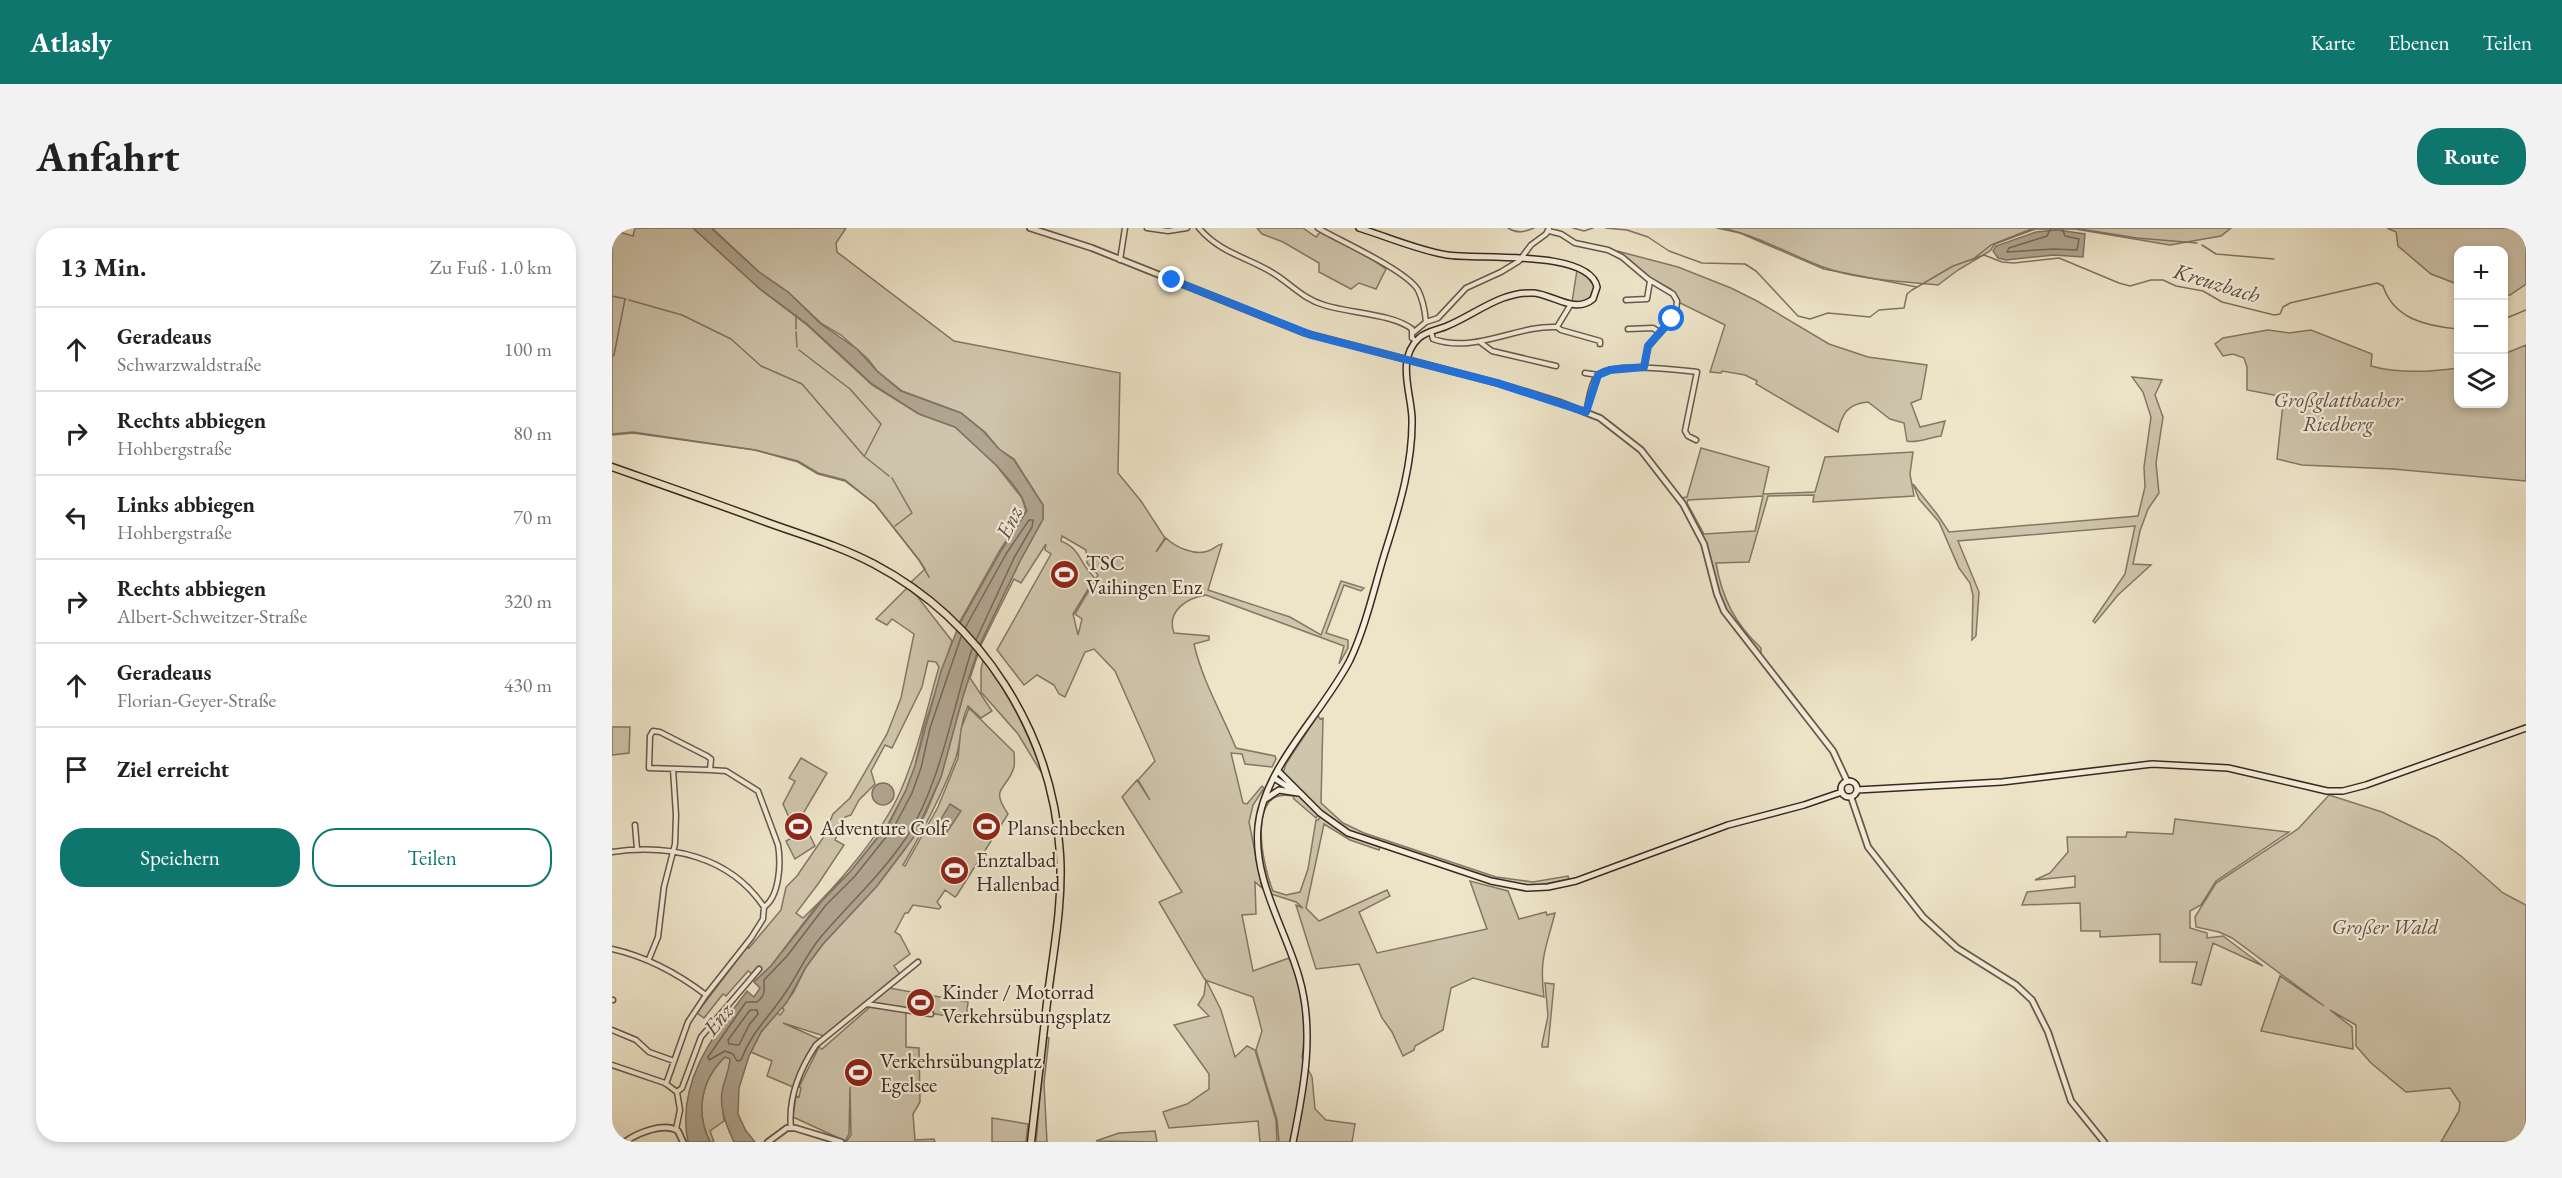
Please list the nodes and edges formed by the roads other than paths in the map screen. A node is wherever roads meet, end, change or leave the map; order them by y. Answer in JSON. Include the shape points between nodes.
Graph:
{"nodes":[{"id":1,"x":1030,"y":228,"type":"edge"},
{"id":2,"x":1125,"y":228,"type":"edge"},
{"id":3,"x":1147,"y":228,"type":"edge"},
{"id":4,"x":1187,"y":228,"type":"edge"},
{"id":5,"x":1199,"y":228,"type":"edge"},
{"id":6,"x":1318,"y":228,"type":"edge"},
{"id":7,"x":1359,"y":228,"type":"edge"},
{"id":8,"x":1549,"y":229,"type":"edge"},
{"id":9,"x":1523,"y":257,"type":"junction"},
{"id":10,"x":1120,"y":260,"type":"junction"},
{"id":11,"x":1650,"y":281,"type":"junction"},
{"id":12,"x":1626,"y":300,"type":"dead end"},
{"id":13,"x":1571,"y":304,"type":"junction"},
{"id":14,"x":1426,"y":322,"type":"junction"},
{"id":15,"x":1557,"y":327,"type":"junction"},
{"id":16,"x":1628,"y":329,"type":"dead end"},
{"id":17,"x":1414,"y":332,"type":"junction"},
{"id":18,"x":1431,"y":332,"type":"junction"},
{"id":19,"x":1659,"y":332,"type":"junction"},
{"id":20,"x":1416,"y":341,"type":"junction"},
{"id":21,"x":1479,"y":341,"type":"junction"},
{"id":22,"x":1600,"y":344,"type":"dead end"},
{"id":23,"x":1407,"y":360,"type":"junction"},
{"id":24,"x":1556,"y":366,"type":"dead end"},
{"id":25,"x":1644,"y":367,"type":"junction"},
{"id":26,"x":1585,"y":373,"type":"dead end"},
{"id":27,"x":1598,"y":375,"type":"junction"},
{"id":28,"x":1586,"y":412,"type":"junction"},
{"id":29,"x":1696,"y":440,"type":"dead end"},
{"id":30,"x":612,"y":467,"type":"edge"},
{"id":31,"x":2526,"y":728,"type":"edge"},
{"id":32,"x":673,"y":769,"type":"junction"},
{"id":33,"x":710,"y":770,"type":"junction"},
{"id":34,"x":1278,"y":771,"type":"junction"},
{"id":35,"x":1274,"y":778,"type":"junction"},
{"id":36,"x":1847,"y":781,"type":"junction"},
{"id":37,"x":1857,"y":790,"type":"junction"},
{"id":38,"x":1298,"y":792,"type":"junction"},
{"id":39,"x":1842,"y":792,"type":"junction"},
{"id":40,"x":1851,"y":797,"type":"junction"},
{"id":41,"x":1261,"y":805,"type":"junction"},
{"id":42,"x":635,"y":825,"type":"dead end"},
{"id":43,"x":637,"y":849,"type":"junction"},
{"id":44,"x":673,"y":851,"type":"junction"},
{"id":45,"x":612,"y":852,"type":"edge"},
{"id":46,"x":764,"y":907,"type":"junction"},
{"id":47,"x":612,"y":949,"type":"edge"},
{"id":48,"x":649,"y":959,"type":"junction"},
{"id":49,"x":918,"y":962,"type":"dead end"},
{"id":50,"x":759,"y":969,"type":"dead end"},
{"id":51,"x":705,"y":995,"type":"junction"},
{"id":52,"x":866,"y":1004,"type":"junction"},
{"id":53,"x":931,"y":1014,"type":"dead end"},
{"id":54,"x":612,"y":1030,"type":"edge"},
{"id":55,"x":674,"y":1061,"type":"junction"},
{"id":56,"x":612,"y":1065,"type":"edge"},
{"id":57,"x":666,"y":1083,"type":"junction"},
{"id":58,"x":678,"y":1092,"type":"junction"},
{"id":59,"x":791,"y":1128,"type":"junction"},
{"id":60,"x":676,"y":1129,"type":"junction"},
{"id":61,"x":625,"y":1142,"type":"edge"},
{"id":62,"x":683,"y":1142,"type":"edge"},
{"id":63,"x":768,"y":1142,"type":"edge"},
{"id":64,"x":841,"y":1142,"type":"edge"},
{"id":65,"x":1031,"y":1142,"type":"edge"},
{"id":66,"x":1293,"y":1142,"type":"edge"},
{"id":67,"x":2104,"y":1142,"type":"edge"}],
"edges":[{"from":1,"to":10,"type":"street"},
{"from":2,"to":10,"type":"street"},
{"from":3,"to":4,"type":"street"},
{"from":5,"to":17,"type":"street","via":[[1220,248],[1273,273],[1306,298],[1356,313],[1400,320]]},
{"from":6,"to":14,"type":"street","via":[[1365,252],[1412,284],[1422,301]]},
{"from":7,"to":9,"type":"main road","via":[[1444,255]]},
{"from":8,"to":9,"type":"street"},
{"from":8,"to":11,"type":"street","via":[[1575,243],[1622,257]]},
{"from":9,"to":13,"type":"main road","via":[[1580,269],[1593,277],[1597,287],[1593,299],[1582,305]]},
{"from":9,"to":14,"type":"street","via":[[1501,273],[1466,288],[1438,318]]},
{"from":10,"to":23,"type":"street","via":[[1305,333]]},
{"from":11,"to":12,"type":"street","via":[[1647,299]]},
{"from":11,"to":19,"type":"street","via":[[1670,291],[1677,301],[1674,316]]},
{"from":13,"to":15,"type":"street"},
{"from":13,"to":18,"type":"main road","via":[[1540,294],[1512,294]]},
{"from":14,"to":17,"type":"street"},
{"from":15,"to":21,"type":"street"},
{"from":15,"to":22,"type":"street"},
{"from":16,"to":19,"type":"street","via":[[1653,328]]},
{"from":17,"to":20,"type":"street","via":[[1412,338]]},
{"from":18,"to":20,"type":"main road"},
{"from":18,"to":21,"type":"street","via":[[1433,339],[1444,342]]},
{"from":19,"to":25,"type":"street","via":[[1646,351]]},
{"from":20,"to":23,"type":"main road"},
{"from":21,"to":24,"type":"street","via":[[1492,351]]},
{"from":23,"to":28,"type":"street"},
{"from":23,"to":34,"type":"main road","via":[[1412,415],[1410,461],[1373,591],[1349,661]]},
{"from":25,"to":27,"type":"street"},
{"from":25,"to":29,"type":"street","via":[[1697,372],[1685,431]]},
{"from":26,"to":27,"type":"street"},
{"from":27,"to":28,"type":"street"},
{"from":28,"to":36,"type":"street","via":[[1634,443],[1672,489],[1706,551],[1724,611],[1833,751]]},
{"from":30,"to":65,"type":"main road","via":[[852,554],[905,583],[948,616],[989,662],[1017,704],[1039,754],[1059,840],[1059,907]]},
{"from":31,"to":37,"type":"main road","via":[[2339,792],[2228,768],[2152,764],[1995,783]]},
{"from":32,"to":33,"type":"street"},
{"from":32,"to":33,"type":"street","via":[[649,768],[653,731],[707,756],[711,759]]},
{"from":32,"to":44,"type":"street"},
{"from":33,"to":46,"type":"street","via":[[726,771],[758,791],[779,854],[774,892]]},
{"from":34,"to":35,"type":"main road"},
{"from":34,"to":38,"type":"main road"},
{"from":35,"to":38,"type":"main road"},
{"from":35,"to":41,"type":"main road"},
{"from":36,"to":37,"type":"main road","via":[[1856,783]]},
{"from":36,"to":39,"type":"main road"},
{"from":37,"to":40,"type":"main road"},
{"from":38,"to":39,"type":"main road","via":[[1330,821],[1359,838],[1491,881],[1537,888],[1576,881],[1728,825]]},
{"from":38,"to":41,"type":"main road","via":[[1277,791]]},
{"from":39,"to":40,"type":"main road"},
{"from":40,"to":67,"type":"street","via":[[1868,847],[1923,917],[1957,948],[2020,988],[2035,1004],[2071,1101]]},
{"from":41,"to":66,"type":"main road","via":[[1259,856],[1308,1012],[1306,1062]]},
{"from":42,"to":43,"type":"street"},
{"from":43,"to":44,"type":"street"},
{"from":43,"to":45,"type":"street"},
{"from":44,"to":46,"type":"street","via":[[719,866]]},
{"from":44,"to":48,"type":"street","via":[[658,937]]},
{"from":46,"to":51,"type":"street","via":[[763,919],[751,938]]},
{"from":47,"to":48,"type":"street"},
{"from":48,"to":51,"type":"street"},
{"from":49,"to":52,"type":"street"},
{"from":50,"to":58,"type":"street","via":[[701,1037]]},
{"from":51,"to":55,"type":"street","via":[[688,1022]]},
{"from":52,"to":53,"type":"street"},
{"from":52,"to":59,"type":"street","via":[[822,1039],[808,1056],[794,1093]]},
{"from":54,"to":55,"type":"street","via":[[636,1040],[649,1052]]},
{"from":55,"to":57,"type":"street"},
{"from":56,"to":57,"type":"street"},
{"from":57,"to":58,"type":"street"},
{"from":58,"to":60,"type":"street"},
{"from":59,"to":63,"type":"street"},
{"from":59,"to":64,"type":"street"},
{"from":60,"to":61,"type":"street","via":[[658,1128]]},
{"from":60,"to":62,"type":"street"}]}
